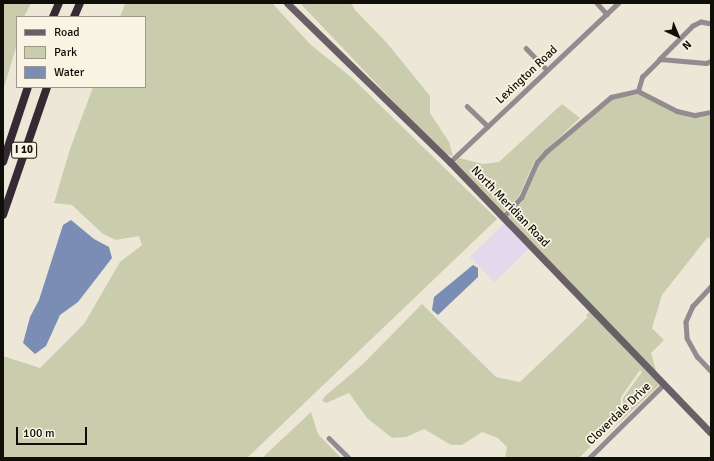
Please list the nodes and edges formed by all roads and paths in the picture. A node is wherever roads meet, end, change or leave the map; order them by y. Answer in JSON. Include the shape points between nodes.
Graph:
{"nodes":[{"id":1,"x":59,"y":3,"type":"edge"},
{"id":2,"x":80,"y":3,"type":"edge"},
{"id":3,"x":287,"y":3,"type":"edge"},
{"id":4,"x":596,"y":3,"type":"edge"},
{"id":5,"x":618,"y":3,"type":"edge"},
{"id":6,"x":607,"y":14,"type":"junction"},
{"id":7,"x":54,"y":16,"type":"edge"},
{"id":8,"x":74,"y":16,"type":"edge"},
{"id":9,"x":711,"y":24,"type":"edge"},
{"id":10,"x":526,"y":48,"type":"dead end"},
{"id":11,"x":660,"y":59,"type":"junction"},
{"id":12,"x":711,"y":61,"type":"edge"},
{"id":13,"x":547,"y":70,"type":"junction"},
{"id":14,"x":28,"y":88,"type":"edge"},
{"id":15,"x":47,"y":88,"type":"edge"},
{"id":16,"x":638,"y":91,"type":"junction"},
{"id":17,"x":467,"y":106,"type":"dead end"},
{"id":18,"x":711,"y":112,"type":"edge"},
{"id":19,"x":488,"y":126,"type":"junction"},
{"id":20,"x":3,"y":162,"type":"edge"},
{"id":21,"x":450,"y":162,"type":"junction"},
{"id":22,"x":3,"y":214,"type":"edge"},
{"id":23,"x":504,"y":216,"type":"junction"},
{"id":24,"x":711,"y":287,"type":"edge"},
{"id":25,"x":711,"y":371,"type":"edge"},
{"id":26,"x":664,"y":384,"type":"junction"},
{"id":27,"x":711,"y":433,"type":"edge"},
{"id":28,"x":329,"y":438,"type":"dead end"},
{"id":29,"x":349,"y":458,"type":"edge"},
{"id":30,"x":589,"y":458,"type":"edge"}],
"edges":[{"from":1,"to":7,"type":"highway"},
{"from":2,"to":8,"type":"highway"},
{"from":3,"to":21,"type":"main road","name":"North Meridian Road"},
{"from":4,"to":6,"type":"street"},
{"from":5,"to":6,"type":"street","name":"Lexington Road"},
{"from":6,"to":13,"type":"street","name":"Lexington Road"},
{"from":9,"to":11,"type":"street","via":[[701,22],[693,26]]},
{"from":10,"to":13,"type":"street"},
{"from":11,"to":12,"type":"street","via":[[706,63]]},
{"from":11,"to":16,"type":"street","via":[[642,77]]},
{"from":13,"to":19,"type":"street","name":"Lexington Road"},
{"from":14,"to":20,"type":"highway","number":"I 10"},
{"from":15,"to":22,"type":"highway","number":"I 10"},
{"from":16,"to":18,"type":"street","via":[[677,111],[695,115]]},
{"from":16,"to":23,"type":"street","via":[[611,97],[546,152],[537,162],[521,198]]},
{"from":17,"to":19,"type":"street"},
{"from":19,"to":21,"type":"street","name":"Lexington Road"},
{"from":21,"to":23,"type":"main road","name":"North Meridian Road"},
{"from":23,"to":26,"type":"main road","name":"North Meridian Road"},
{"from":24,"to":25,"type":"street","via":[[693,306],[686,322],[686,338],[697,356]]},
{"from":26,"to":27,"type":"main road","name":"North Meridian Road"},
{"from":26,"to":30,"type":"street","name":"Cloverdale Drive"},
{"from":28,"to":29,"type":"street"}]}
